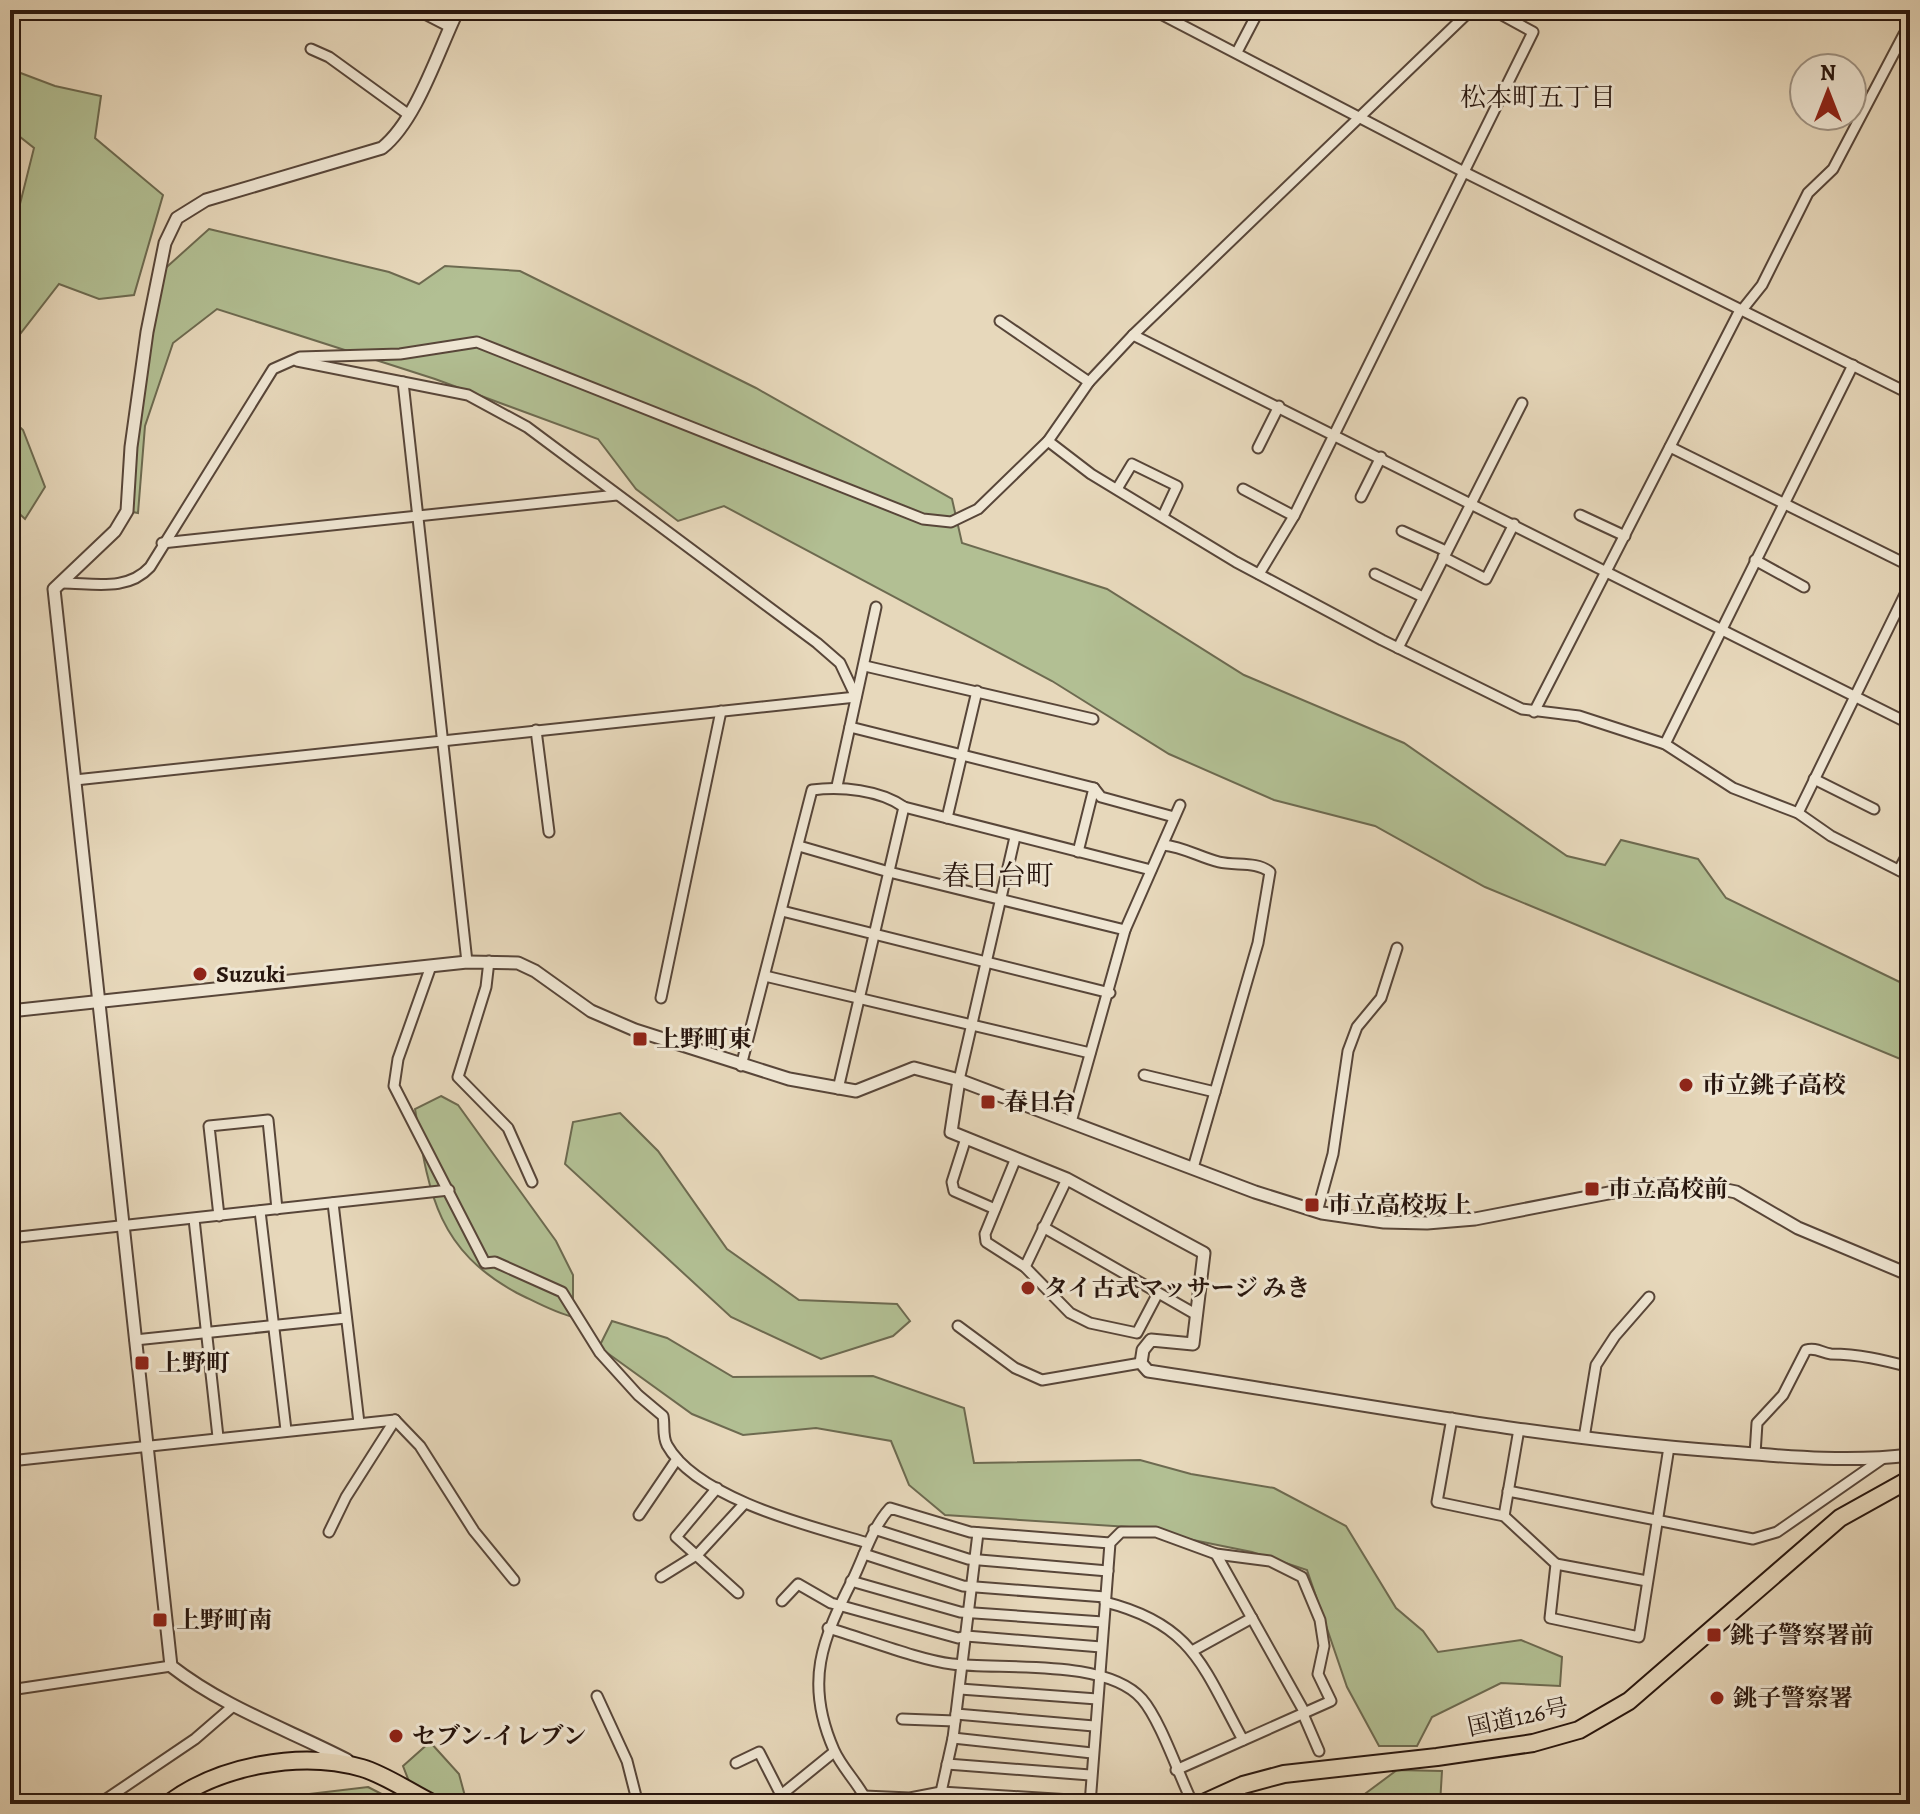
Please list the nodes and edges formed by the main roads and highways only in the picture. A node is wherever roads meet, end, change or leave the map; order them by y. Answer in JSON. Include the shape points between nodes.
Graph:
{"nodes":[{"id":1,"x":1910,"y":1479,"type":"edge"},
{"id":2,"x":168,"y":1804,"type":"edge"},
{"id":3,"x":434,"y":1804,"type":"edge"},
{"id":4,"x":1201,"y":1804,"type":"edge"}],
"edges":[{"from":1,"to":4,"type":"highway","name":"国道126号","via":[[1840,1518],[1629,1701],[1579,1730],[1533,1743],[1284,1774]]},
{"from":2,"to":3,"type":"highway","via":[[213,1776],[265,1763],[302,1761],[362,1768]]}]}
